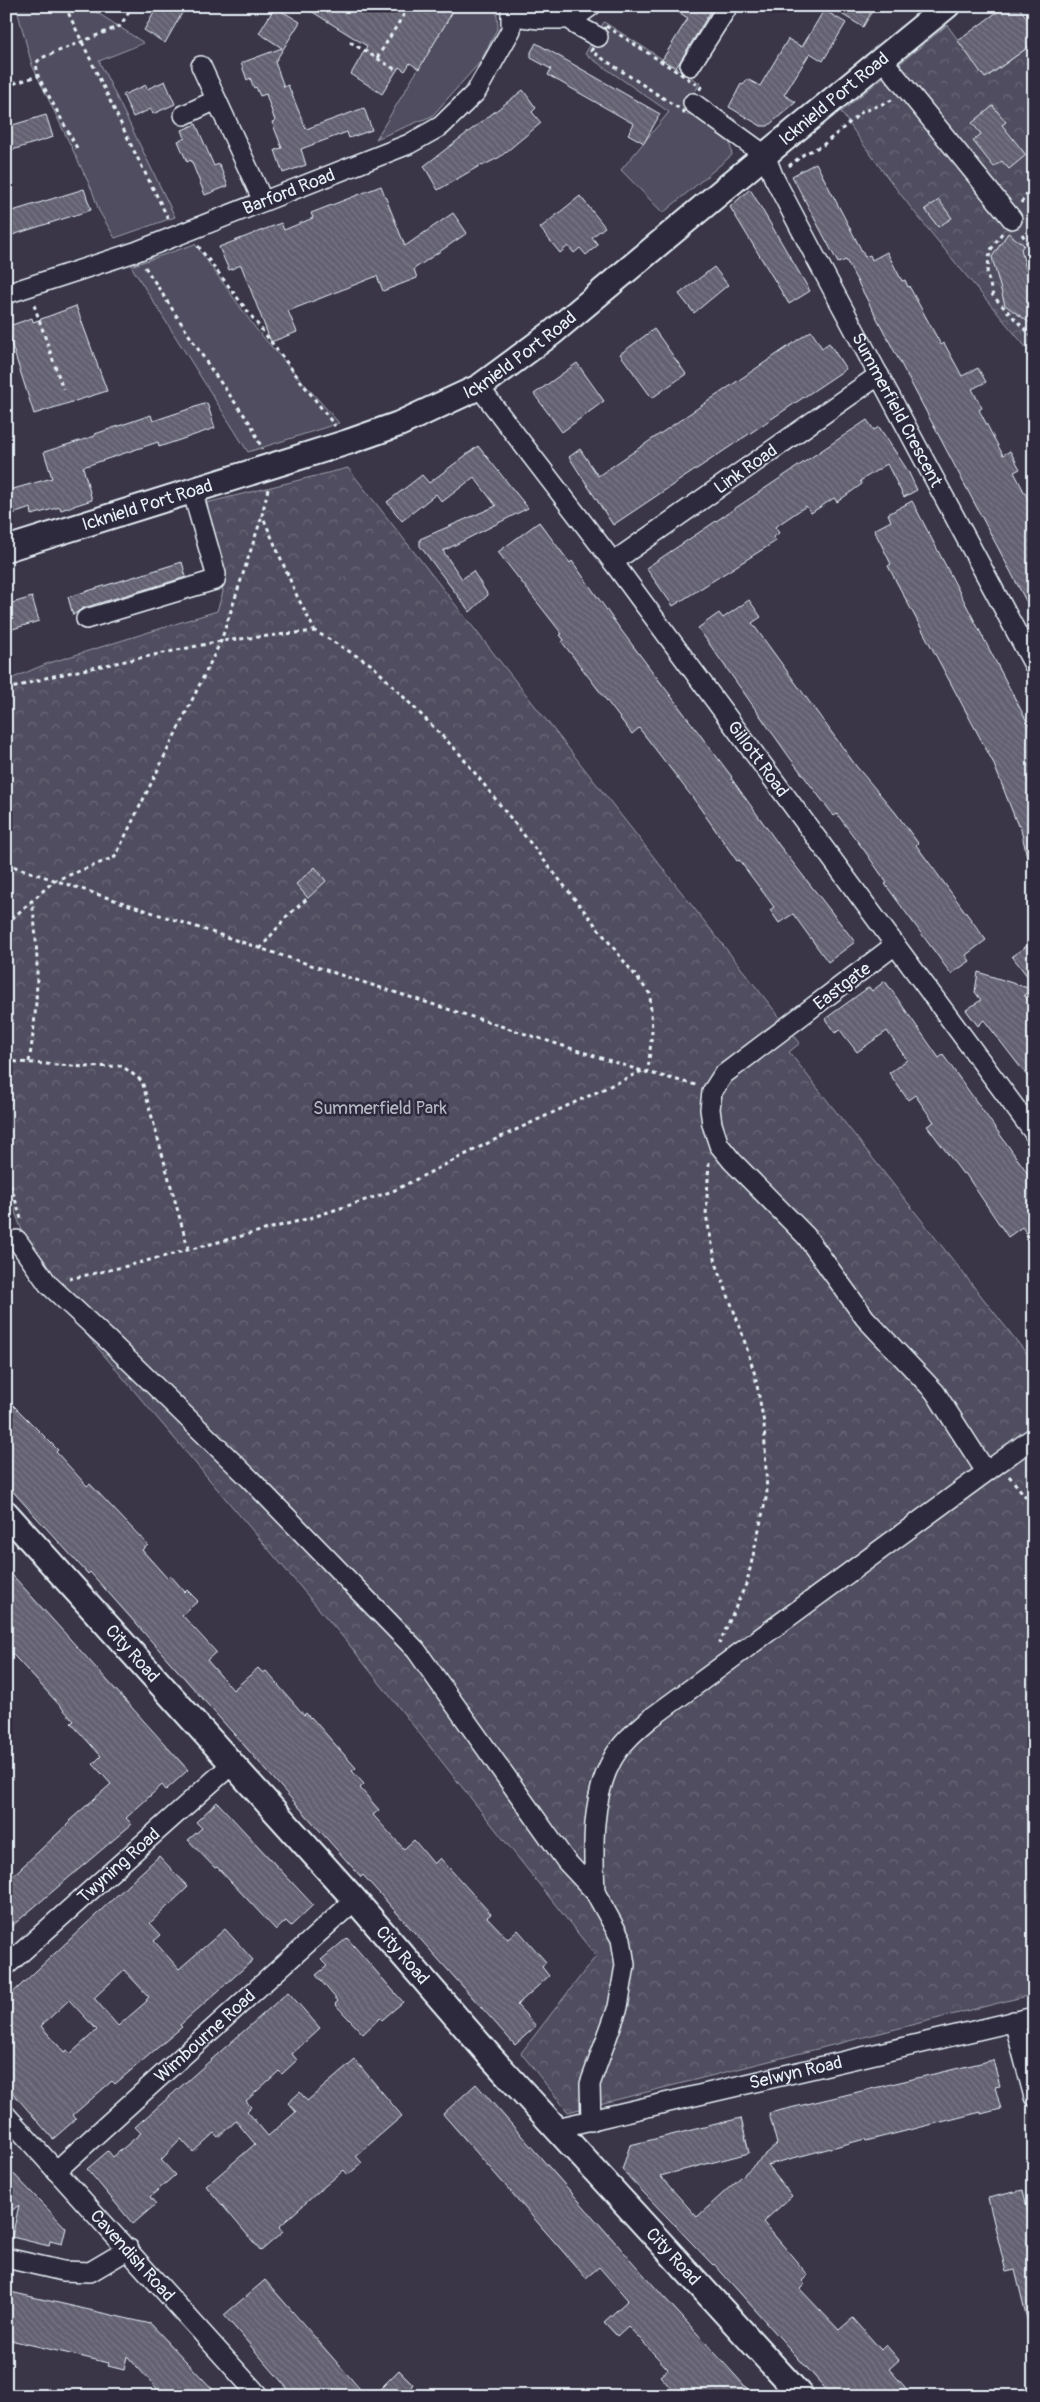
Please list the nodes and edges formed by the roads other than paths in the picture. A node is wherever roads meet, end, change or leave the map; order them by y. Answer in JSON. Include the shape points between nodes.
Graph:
{"nodes":[{"id":1,"x":591,"y":6,"type":"edge"},
{"id":2,"x":728,"y":6,"type":"edge"},
{"id":3,"x":947,"y":6,"type":"edge"},
{"id":4,"x":511,"y":11,"type":"edge"},
{"id":5,"x":573,"y":19,"type":"junction"},
{"id":6,"x":598,"y":37,"type":"road end"},
{"id":7,"x":882,"y":58,"type":"junction"},
{"id":8,"x":201,"y":66,"type":"dead end"},
{"id":9,"x":690,"y":66,"type":"dead end"},
{"id":10,"x":216,"y":100,"type":"junction"},
{"id":11,"x":693,"y":103,"type":"road end"},
{"id":12,"x":184,"y":115,"type":"dead end"},
{"id":13,"x":765,"y":155,"type":"junction"},
{"id":14,"x":263,"y":201,"type":"junction"},
{"id":15,"x":1012,"y":219,"type":"road end"},
{"id":16,"x":6,"y":294,"type":"edge"},
{"id":17,"x":879,"y":375,"type":"junction"},
{"id":18,"x":479,"y":387,"type":"junction"},
{"id":19,"x":192,"y":490,"type":"junction"},
{"id":20,"x":6,"y":548,"type":"edge"},
{"id":21,"x":613,"y":562,"type":"junction"},
{"id":22,"x":86,"y":619,"type":"dead end"},
{"id":23,"x":1034,"y":665,"type":"edge"},
{"id":24,"x":895,"y":946,"type":"junction"},
{"id":25,"x":1034,"y":1133,"type":"edge"},
{"id":26,"x":17,"y":1240,"type":"dead end"},
{"id":27,"x":1034,"y":1437,"type":"edge"},
{"id":28,"x":985,"y":1470,"type":"junction"},
{"id":29,"x":6,"y":1513,"type":"edge"},
{"id":30,"x":231,"y":1765,"type":"junction"},
{"id":31,"x":595,"y":1892,"type":"junction"},
{"id":32,"x":355,"y":1900,"type":"junction"},
{"id":33,"x":6,"y":1966,"type":"edge"},
{"id":34,"x":1034,"y":2017,"type":"edge"},
{"id":35,"x":1014,"y":2021,"type":"junction"},
{"id":36,"x":1034,"y":2097,"type":"edge"},
{"id":37,"x":6,"y":2115,"type":"edge"},
{"id":38,"x":591,"y":2121,"type":"junction"},
{"id":39,"x":557,"y":2128,"type":"junction"},
{"id":40,"x":56,"y":2171,"type":"junction"},
{"id":41,"x":129,"y":2249,"type":"junction"},
{"id":42,"x":6,"y":2258,"type":"edge"},
{"id":43,"x":259,"y":2396,"type":"edge"},
{"id":44,"x":800,"y":2396,"type":"edge"}],
"edges":[{"from":1,"to":5,"type":"street"},
{"from":2,"to":9,"type":"street"},
{"from":3,"to":7,"type":"main road","name":"Icknield Port Road"},
{"from":4,"to":5,"type":"street","via":[[539,19]]},
{"from":4,"to":14,"type":"street","name":"Barford Road","via":[[512,30],[476,92],[441,126],[409,144]]},
{"from":5,"to":6,"type":"street","via":[[576,25]]},
{"from":7,"to":13,"type":"main road","name":"Icknield Port Road"},
{"from":7,"to":15,"type":"street"},
{"from":8,"to":10,"type":"street"},
{"from":10,"to":12,"type":"street"},
{"from":10,"to":14,"type":"street"},
{"from":11,"to":13,"type":"street"},
{"from":13,"to":17,"type":"street","name":"Summerfield Crescent","via":[[774,178]]},
{"from":13,"to":18,"type":"main road","name":"Icknield Port Road","via":[[552,333]]},
{"from":14,"to":16,"type":"street","name":"Barford Road","via":[[135,252]]},
{"from":17,"to":21,"type":"street","name":"Link Road"},
{"from":17,"to":23,"type":"street","name":"Summerfield Crescent"},
{"from":18,"to":19,"type":"main road","name":"Icknield Port Road","via":[[399,424]]},
{"from":18,"to":21,"type":"street","name":"Gillott Road"},
{"from":19,"to":20,"type":"main road","name":"Icknield Port Road"},
{"from":19,"to":22,"type":"street","via":[[215,580]]},
{"from":21,"to":24,"type":"street","name":"Gillott Road"},
{"from":24,"to":25,"type":"street","name":"Gillott Road"},
{"from":24,"to":28,"type":"street","name":"Eastgate","via":[[723,1075],[712,1092],[712,1124],[719,1145],[732,1161],[806,1236],[866,1318],[935,1392]]},
{"from":26,"to":31,"type":"street","via":[[48,1284],[243,1473],[416,1650],[566,1861]]},
{"from":27,"to":28,"type":"street"},
{"from":28,"to":31,"type":"street","via":[[652,1718],[623,1744],[612,1760],[596,1816]]},
{"from":29,"to":30,"type":"main road","name":"City Road"},
{"from":30,"to":32,"type":"main road","name":"City Road"},
{"from":30,"to":33,"type":"street","name":"Twyning Road"},
{"from":31,"to":38,"type":"street","via":[[621,1939],[625,1965],[618,2007],[590,2084]]},
{"from":32,"to":39,"type":"main road","name":"City Road"},
{"from":32,"to":40,"type":"street","name":"Wimbourne Road"},
{"from":34,"to":35,"type":"street","name":"Selwyn Road"},
{"from":35,"to":36,"type":"street"},
{"from":35,"to":38,"type":"street","name":"Selwyn Road"},
{"from":37,"to":40,"type":"street","name":"Cavendish Road"},
{"from":38,"to":39,"type":"street","name":"Selwyn Road"},
{"from":39,"to":44,"type":"main road","name":"City Road"},
{"from":40,"to":41,"type":"street","name":"Cavendish Road"},
{"from":41,"to":42,"type":"street","via":[[90,2272],[63,2271]]},
{"from":41,"to":43,"type":"street","name":"Cavendish Road"}]}
